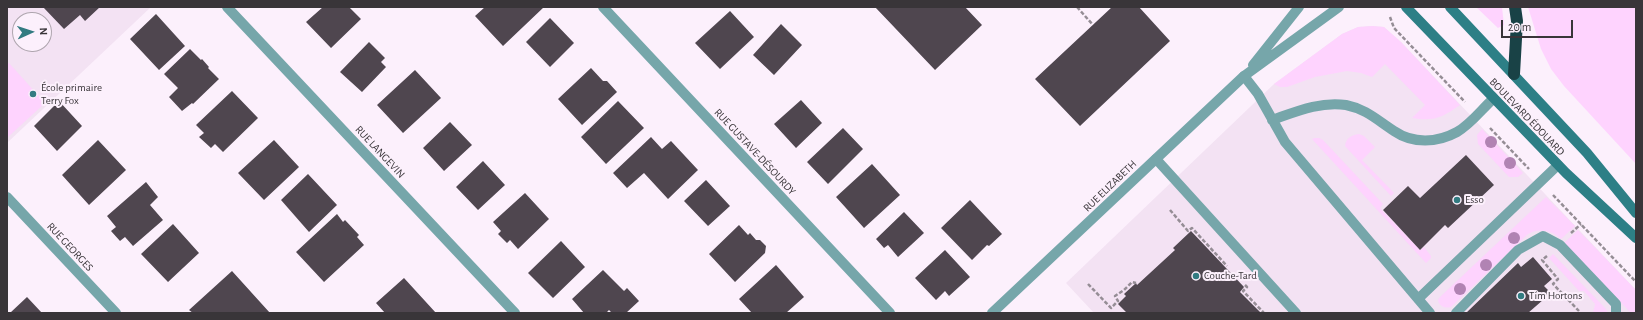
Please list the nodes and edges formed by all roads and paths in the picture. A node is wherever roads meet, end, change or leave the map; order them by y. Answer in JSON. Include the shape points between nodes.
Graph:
{"nodes":[{"id":1,"x":227,"y":7,"type":"edge"},
{"id":2,"x":602,"y":7,"type":"edge"},
{"id":3,"x":1077,"y":7,"type":"edge"},
{"id":4,"x":1299,"y":7,"type":"edge"},
{"id":5,"x":1339,"y":7,"type":"edge"},
{"id":6,"x":1406,"y":7,"type":"edge"},
{"id":7,"x":1450,"y":7,"type":"edge"},
{"id":8,"x":1515,"y":7,"type":"edge"},
{"id":9,"x":1093,"y":25,"type":"dead end"},
{"id":10,"x":1394,"y":28,"type":"dead end"},
{"id":11,"x":1514,"y":74,"type":"junction"},
{"id":12,"x":1244,"y":76,"type":"junction"},
{"id":13,"x":1493,"y":98,"type":"junction"},
{"id":14,"x":1463,"y":100,"type":"dead end"},
{"id":15,"x":1272,"y":120,"type":"junction"},
{"id":16,"x":1487,"y":125,"type":"dead end"},
{"id":17,"x":1156,"y":159,"type":"junction"},
{"id":18,"x":1558,"y":166,"type":"junction"},
{"id":19,"x":1528,"y":168,"type":"dead end"},
{"id":20,"x":1552,"y":193,"type":"dead end"},
{"id":21,"x":7,"y":197,"type":"edge"},
{"id":22,"x":1170,"y":210,"type":"dead end"},
{"id":23,"x":1636,"y":212,"type":"edge"},
{"id":24,"x":1636,"y":238,"type":"edge"},
{"id":25,"x":1551,"y":252,"type":"dead end"},
{"id":26,"x":1232,"y":271,"type":"dead end"},
{"id":27,"x":1242,"y":282,"type":"dead end"},
{"id":28,"x":1636,"y":282,"type":"edge"},
{"id":29,"x":1136,"y":283,"type":"dead end"},
{"id":30,"x":1088,"y":284,"type":"dead end"},
{"id":31,"x":1244,"y":291,"type":"junction"},
{"id":32,"x":1249,"y":291,"type":"dead end"},
{"id":33,"x":1418,"y":300,"type":"junction"},
{"id":34,"x":1579,"y":311,"type":"dead end"},
{"id":35,"x":116,"y":313,"type":"edge"},
{"id":36,"x":515,"y":313,"type":"edge"},
{"id":37,"x":890,"y":313,"type":"edge"},
{"id":38,"x":992,"y":313,"type":"edge"},
{"id":39,"x":1264,"y":313,"type":"edge"},
{"id":40,"x":1296,"y":313,"type":"edge"},
{"id":41,"x":1430,"y":313,"type":"edge"},
{"id":42,"x":1456,"y":313,"type":"edge"},
{"id":43,"x":1616,"y":313,"type":"edge"}],
"edges":[{"from":1,"to":36,"type":"street","name":"RUE LANGEVIN"},
{"from":2,"to":37,"type":"street","name":"RUE GUSTAVE-DÉSOURDY"},
{"from":3,"to":9,"type":"path"},
{"from":4,"to":12,"type":"street","name":"RUE ELIZABETH"},
{"from":5,"to":12,"type":"street","name":"RUE ELIZABETH"},
{"from":6,"to":13,"type":"street","name":"BOULEVARD ÉDOUARD"},
{"from":7,"to":11,"type":"street","name":"BOULEVARD ÉDOUARD"},
{"from":8,"to":11,"type":"highway","via":[[1517,22]]},
{"from":10,"to":14,"type":"path"},
{"from":11,"to":23,"type":"street","name":"BOULEVARD ÉDOUARD","via":[[1587,153]]},
{"from":12,"to":15,"type":"street","via":[[1258,94]]},
{"from":12,"to":17,"type":"street","name":"RUE ELIZABETH"},
{"from":13,"to":15,"type":"street","via":[[1465,126],[1433,140],[1410,140],[1370,114],[1345,105],[1318,105]]},
{"from":13,"to":18,"type":"street","name":"BOULEVARD ÉDOUARD"},
{"from":15,"to":33,"type":"street","via":[[1285,142]]},
{"from":16,"to":19,"type":"path"},
{"from":17,"to":38,"type":"street","name":"RUE ELIZABETH"},
{"from":17,"to":40,"type":"street"},
{"from":18,"to":24,"type":"street","name":"BOULEVARD ÉDOUARD"},
{"from":18,"to":33,"type":"street"},
{"from":20,"to":28,"type":"path"},
{"from":21,"to":35,"type":"street","name":"RUE GEORGES"},
{"from":22,"to":26,"type":"path","via":[[1188,231],[1192,228]]},
{"from":25,"to":34,"type":"path","via":[[1542,260],[1558,279],[1553,284]]},
{"from":27,"to":31,"type":"path","via":[[1247,287]]},
{"from":29,"to":30,"type":"path","via":[[1132,282],[1115,296],[1118,301],[1111,308]]},
{"from":31,"to":32,"type":"path"},
{"from":31,"to":39,"type":"path"},
{"from":33,"to":41,"type":"street"},
{"from":42,"to":43,"type":"street","via":[[1518,250],[1543,236],[1560,245],[1616,304]]}]}
